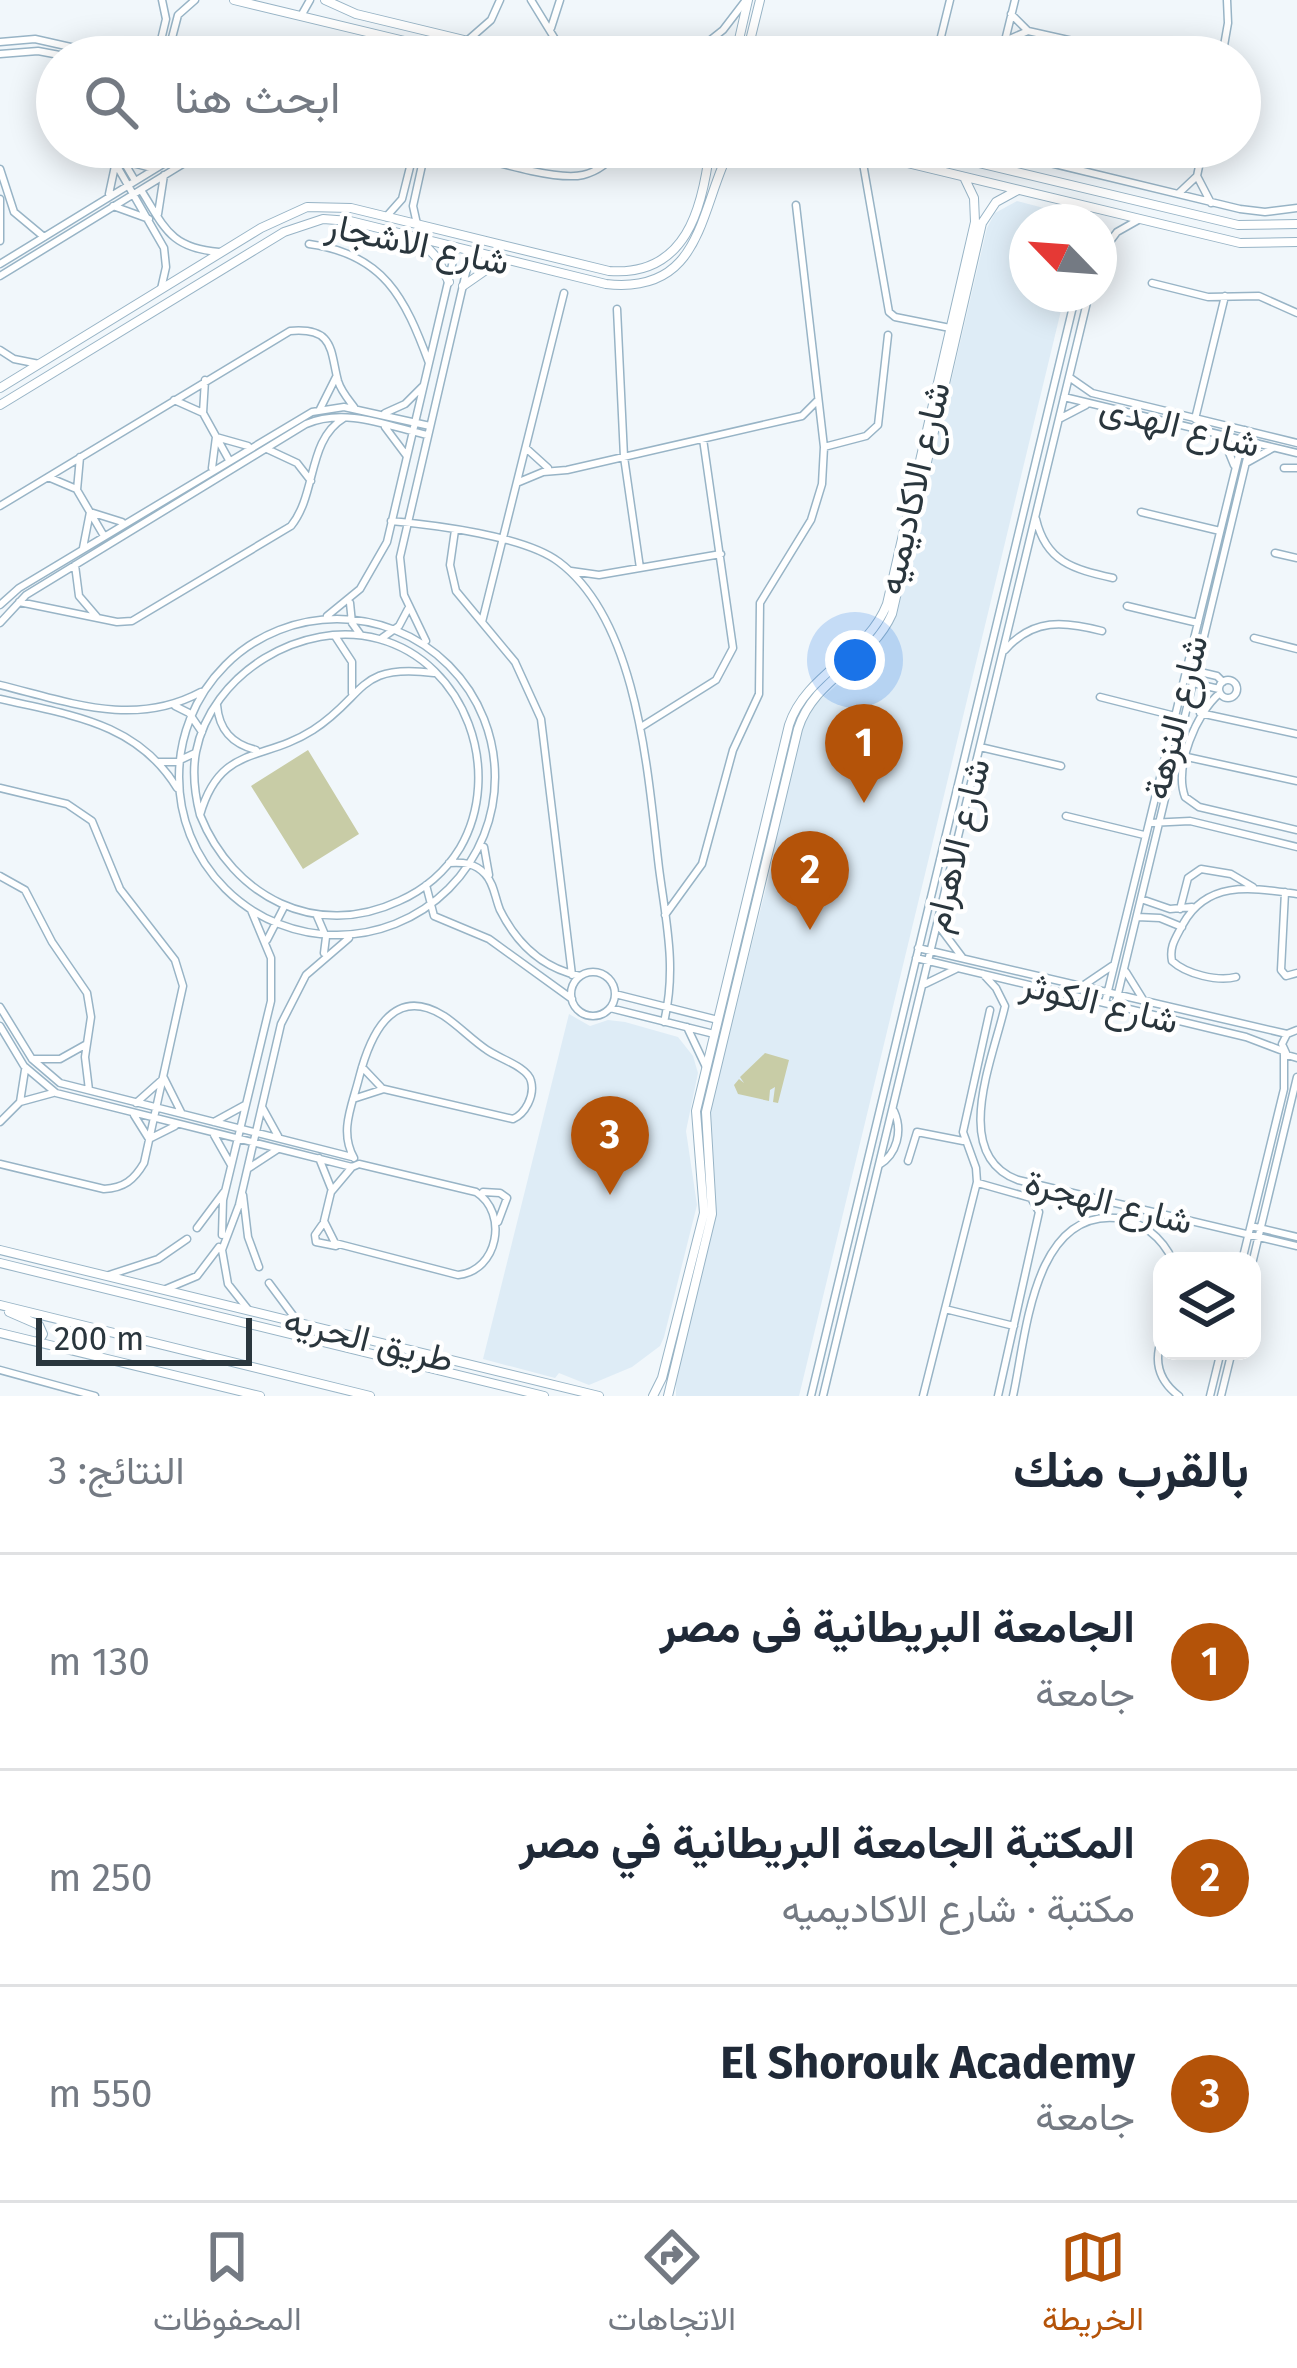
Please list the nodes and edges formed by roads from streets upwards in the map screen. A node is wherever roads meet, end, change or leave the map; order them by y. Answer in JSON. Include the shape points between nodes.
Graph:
{"nodes":[{"id":1,"x":162,"y":0,"type":"edge"},
{"id":2,"x":195,"y":0,"type":"edge"},
{"id":3,"x":234,"y":0,"type":"edge"},
{"id":4,"x":310,"y":0,"type":"edge"},
{"id":5,"x":325,"y":0,"type":"edge"},
{"id":6,"x":500,"y":0,"type":"edge"},
{"id":7,"x":531,"y":0,"type":"edge"},
{"id":8,"x":560,"y":0,"type":"edge"},
{"id":9,"x":747,"y":0,"type":"edge"},
{"id":10,"x":760,"y":0,"type":"edge"},
{"id":11,"x":950,"y":0,"type":"edge"},
{"id":12,"x":1015,"y":0,"type":"edge"},
{"id":13,"x":1227,"y":0,"type":"edge"},
{"id":14,"x":273,"y":5,"type":"edge"},
{"id":15,"x":1011,"y":14,"type":"junction"},
{"id":16,"x":301,"y":16,"type":"junction"},
{"id":17,"x":1028,"y":31,"type":"junction"},
{"id":18,"x":550,"y":32,"type":"junction"},
{"id":19,"x":162,"y":36,"type":"edge"},
{"id":20,"x":172,"y":36,"type":"edge"},
{"id":21,"x":384,"y":36,"type":"edge"},
{"id":22,"x":446,"y":36,"type":"edge"},
{"id":23,"x":473,"y":36,"type":"edge"},
{"id":24,"x":553,"y":36,"type":"edge"},
{"id":25,"x":715,"y":36,"type":"edge"},
{"id":26,"x":742,"y":36,"type":"edge"},
{"id":27,"x":747,"y":36,"type":"edge"},
{"id":28,"x":941,"y":36,"type":"edge"},
{"id":29,"x":1006,"y":36,"type":"edge"},
{"id":30,"x":1016,"y":36,"type":"edge"},
{"id":31,"x":1050,"y":36,"type":"edge"},
{"id":32,"x":1226,"y":36,"type":"edge"},
{"id":33,"x":36,"y":39,"type":"edge"},
{"id":34,"x":0,"y":42,"type":"edge"},
{"id":35,"x":36,"y":53,"type":"edge"},
{"id":36,"x":0,"y":54,"type":"edge"},
{"id":37,"x":117,"y":168,"type":"edge"},
{"id":38,"x":123,"y":168,"type":"edge"},
{"id":39,"x":155,"y":168,"type":"edge"},
{"id":40,"x":176,"y":168,"type":"edge"},
{"id":41,"x":411,"y":168,"type":"edge"},
{"id":42,"x":421,"y":168,"type":"edge"},
{"id":43,"x":531,"y":168,"type":"edge"},
{"id":44,"x":601,"y":168,"type":"edge"},
{"id":45,"x":706,"y":168,"type":"edge"},
{"id":46,"x":724,"y":168,"type":"edge"},
{"id":47,"x":864,"y":168,"type":"edge"},
{"id":48,"x":927,"y":168,"type":"edge"},
{"id":49,"x":997,"y":168,"type":"edge"},
{"id":50,"x":1066,"y":168,"type":"edge"},
{"id":51,"x":1199,"y":168,"type":"edge"},
{"id":52,"x":0,"y":170,"type":"edge"},
{"id":53,"x":164,"y":175,"type":"junction"},
{"id":54,"x":1197,"y":176,"type":"junction"},
{"id":55,"x":964,"y":177,"type":"junction"},
{"id":56,"x":1044,"y":179,"type":"junction"},
{"id":57,"x":132,"y":182,"type":"junction"},
{"id":58,"x":1018,"y":190,"type":"junction"},
{"id":59,"x":137,"y":191,"type":"junction"},
{"id":60,"x":1040,"y":195,"type":"junction"},
{"id":61,"x":1176,"y":195,"type":"junction"},
{"id":62,"x":109,"y":197,"type":"junction"},
{"id":63,"x":0,"y":199,"type":"edge"},
{"id":64,"x":1064,"y":201,"type":"junction"},
{"id":65,"x":1211,"y":202,"type":"junction"},
{"id":66,"x":1066,"y":204,"type":"edge"},
{"id":67,"x":796,"y":205,"type":"dead end"},
{"id":68,"x":113,"y":206,"type":"junction"},
{"id":69,"x":1297,"y":208,"type":"edge"},
{"id":70,"x":1190,"y":214,"type":"junction"},
{"id":71,"x":386,"y":217,"type":"junction"},
{"id":72,"x":153,"y":218,"type":"junction"},
{"id":73,"x":1140,"y":219,"type":"junction"},
{"id":74,"x":417,"y":224,"type":"junction"},
{"id":75,"x":1297,"y":224,"type":"edge"},
{"id":76,"x":261,"y":228,"type":"junction"},
{"id":77,"x":1187,"y":231,"type":"junction"},
{"id":78,"x":1117,"y":232,"type":"edge"},
{"id":79,"x":44,"y":237,"type":"junction"},
{"id":80,"x":417,"y":238,"type":"junction"},
{"id":81,"x":0,"y":242,"type":"edge"},
{"id":82,"x":268,"y":242,"type":"junction"},
{"id":83,"x":1297,"y":242,"type":"edge"},
{"id":84,"x":309,"y":244,"type":"dead end"},
{"id":85,"x":456,"y":248,"type":"junction"},
{"id":86,"x":470,"y":251,"type":"junction"},
{"id":87,"x":222,"y":252,"type":"junction"},
{"id":88,"x":548,"y":256,"type":"junction"},
{"id":89,"x":510,"y":261,"type":"junction"},
{"id":90,"x":0,"y":264,"type":"edge"},
{"id":91,"x":545,"y":269,"type":"junction"},
{"id":92,"x":0,"y":276,"type":"edge"},
{"id":93,"x":449,"y":282,"type":"junction"},
{"id":94,"x":1153,"y":283,"type":"dead end"},
{"id":95,"x":463,"y":286,"type":"junction"},
{"id":96,"x":160,"y":290,"type":"junction"},
{"id":97,"x":565,"y":293,"type":"dead end"},
{"id":98,"x":1225,"y":296,"type":"junction"},
{"id":99,"x":617,"y":309,"type":"dead end"},
{"id":100,"x":1072,"y":312,"type":"edge"},
{"id":101,"x":1085,"y":312,"type":"edge"},
{"id":102,"x":1297,"y":313,"type":"edge"},
{"id":103,"x":950,"y":328,"type":"junction"},
{"id":104,"x":888,"y":335,"type":"dead end"},
{"id":105,"x":0,"y":350,"type":"edge"},
{"id":106,"x":946,"y":362,"type":"junction"},
{"id":107,"x":39,"y":364,"type":"junction"},
{"id":108,"x":429,"y":364,"type":"junction"},
{"id":109,"x":336,"y":376,"type":"junction"},
{"id":110,"x":1069,"y":377,"type":"junction"},
{"id":111,"x":205,"y":380,"type":"junction"},
{"id":112,"x":424,"y":384,"type":"junction"},
{"id":113,"x":0,"y":388,"type":"edge"},
{"id":114,"x":1064,"y":397,"type":"junction"},
{"id":115,"x":174,"y":400,"type":"junction"},
{"id":116,"x":818,"y":400,"type":"junction"},
{"id":117,"x":1091,"y":404,"type":"junction"},
{"id":118,"x":0,"y":405,"type":"edge"},
{"id":119,"x":320,"y":409,"type":"junction"},
{"id":120,"x":356,"y":409,"type":"junction"},
{"id":121,"x":203,"y":413,"type":"junction"},
{"id":122,"x":380,"y":414,"type":"junction"},
{"id":123,"x":802,"y":416,"type":"junction"},
{"id":124,"x":347,"y":417,"type":"junction"},
{"id":125,"x":1195,"y":418,"type":"junction"},
{"id":126,"x":1058,"y":421,"type":"junction"},
{"id":127,"x":382,"y":424,"type":"junction"},
{"id":128,"x":821,"y":424,"type":"junction"},
{"id":129,"x":414,"y":427,"type":"junction"},
{"id":130,"x":429,"y":430,"type":"junction"},
{"id":131,"x":1249,"y":432,"type":"junction"},
{"id":132,"x":1221,"y":435,"type":"junction"},
{"id":133,"x":216,"y":437,"type":"junction"},
{"id":134,"x":703,"y":439,"type":"junction"},
{"id":135,"x":1247,"y":441,"type":"junction"},
{"id":136,"x":1297,"y":443,"type":"edge"},
{"id":137,"x":251,"y":447,"type":"junction"},
{"id":138,"x":824,"y":447,"type":"junction"},
{"id":139,"x":267,"y":448,"type":"junction"},
{"id":140,"x":526,"y":448,"type":"junction"},
{"id":141,"x":1274,"y":448,"type":"junction"},
{"id":142,"x":1297,"y":454,"type":"edge"},
{"id":143,"x":407,"y":456,"type":"junction"},
{"id":144,"x":80,"y":457,"type":"junction"},
{"id":145,"x":624,"y":457,"type":"junction"},
{"id":146,"x":231,"y":465,"type":"junction"},
{"id":147,"x":1246,"y":465,"type":"junction"},
{"id":148,"x":1235,"y":468,"type":"junction"},
{"id":149,"x":1285,"y":468,"type":"dead end"},
{"id":150,"x":1297,"y":468,"type":"edge"},
{"id":151,"x":552,"y":470,"type":"junction"},
{"id":152,"x":211,"y":472,"type":"junction"},
{"id":153,"x":48,"y":477,"type":"junction"},
{"id":154,"x":310,"y":481,"type":"junction"},
{"id":155,"x":517,"y":483,"type":"junction"},
{"id":156,"x":77,"y":490,"type":"junction"},
{"id":157,"x":0,"y":506,"type":"edge"},
{"id":158,"x":90,"y":512,"type":"junction"},
{"id":159,"x":1141,"y":512,"type":"dead end"},
{"id":160,"x":1035,"y":515,"type":"junction"},
{"id":161,"x":391,"y":521,"type":"junction"},
{"id":162,"x":126,"y":523,"type":"junction"},
{"id":163,"x":407,"y":523,"type":"junction"},
{"id":164,"x":455,"y":529,"type":"junction"},
{"id":165,"x":1220,"y":531,"type":"junction"},
{"id":166,"x":106,"y":540,"type":"junction"},
{"id":167,"x":502,"y":541,"type":"junction"},
{"id":168,"x":83,"y":548,"type":"junction"},
{"id":169,"x":1028,"y":548,"type":"junction"},
{"id":170,"x":1046,"y":548,"type":"junction"},
{"id":171,"x":722,"y":554,"type":"junction"},
{"id":172,"x":1275,"y":554,"type":"dead end"},
{"id":173,"x":1297,"y":558,"type":"edge"},
{"id":174,"x":75,"y":565,"type":"junction"},
{"id":175,"x":1010,"y":566,"type":"junction"},
{"id":176,"x":640,"y":568,"type":"junction"},
{"id":177,"x":1022,"y":569,"type":"junction"},
{"id":178,"x":569,"y":570,"type":"junction"},
{"id":179,"x":599,"y":575,"type":"junction"},
{"id":180,"x":1113,"y":578,"type":"dead end"},
{"id":181,"x":0,"y":592,"type":"edge"},
{"id":182,"x":11,"y":593,"type":"junction"},
{"id":183,"x":587,"y":593,"type":"junction"},
{"id":184,"x":350,"y":599,"type":"junction"},
{"id":185,"x":17,"y":601,"type":"junction"},
{"id":186,"x":0,"y":605,"type":"edge"},
{"id":187,"x":1127,"y":606,"type":"dead end"},
{"id":188,"x":409,"y":608,"type":"junction"},
{"id":189,"x":350,"y":615,"type":"junction"},
{"id":190,"x":100,"y":619,"type":"junction"},
{"id":191,"x":324,"y":619,"type":"junction"},
{"id":192,"x":482,"y":622,"type":"junction"},
{"id":193,"x":0,"y":623,"type":"edge"},
{"id":194,"x":1198,"y":623,"type":"junction"},
{"id":195,"x":399,"y":626,"type":"junction"},
{"id":196,"x":1102,"y":631,"type":"dead end"},
{"id":197,"x":335,"y":637,"type":"junction"},
{"id":198,"x":362,"y":637,"type":"junction"},
{"id":199,"x":1254,"y":638,"type":"dead end"},
{"id":200,"x":378,"y":639,"type":"junction"},
{"id":201,"x":427,"y":644,"type":"junction"},
{"id":202,"x":1297,"y":649,"type":"edge"},
{"id":203,"x":1002,"y":653,"type":"junction"},
{"id":204,"x":1196,"y":671,"type":"junction"},
{"id":205,"x":0,"y":673,"type":"edge"},
{"id":206,"x":434,"y":673,"type":"junction"},
{"id":207,"x":1193,"y":683,"type":"junction"},
{"id":208,"x":0,"y":685,"type":"edge"},
{"id":209,"x":11,"y":687,"type":"junction"},
{"id":210,"x":1221,"y":688,"type":"junction"},
{"id":211,"x":204,"y":691,"type":"junction"},
{"id":212,"x":352,"y":693,"type":"junction"},
{"id":213,"x":1100,"y":697,"type":"dead end"},
{"id":214,"x":3,"y":701,"type":"edge"},
{"id":215,"x":217,"y":704,"type":"junction"},
{"id":216,"x":172,"y":705,"type":"junction"},
{"id":217,"x":189,"y":713,"type":"junction"},
{"id":218,"x":1200,"y":713,"type":"junction"},
{"id":219,"x":1175,"y":716,"type":"junction"},
{"id":220,"x":641,"y":727,"type":"junction"},
{"id":221,"x":202,"y":732,"type":"junction"},
{"id":222,"x":1297,"y":734,"type":"edge"},
{"id":223,"x":980,"y":747,"type":"junction"},
{"id":224,"x":259,"y":751,"type":"junction"},
{"id":225,"x":196,"y":753,"type":"junction"},
{"id":226,"x":1187,"y":757,"type":"junction"},
{"id":227,"x":159,"y":762,"type":"junction"},
{"id":228,"x":176,"y":762,"type":"junction"},
{"id":229,"x":1061,"y":766,"type":"dead end"},
{"id":230,"x":1297,"y":781,"type":"edge"},
{"id":231,"x":0,"y":788,"type":"edge"},
{"id":232,"x":179,"y":792,"type":"junction"},
{"id":233,"x":200,"y":815,"type":"junction"},
{"id":234,"x":1066,"y":816,"type":"dead end"},
{"id":235,"x":1160,"y":821,"type":"junction"},
{"id":236,"x":1149,"y":823,"type":"junction"},
{"id":237,"x":1297,"y":830,"type":"edge"},
{"id":238,"x":1146,"y":836,"type":"junction"},
{"id":239,"x":483,"y":840,"type":"junction"},
{"id":240,"x":1297,"y":847,"type":"edge"},
{"id":241,"x":449,"y":863,"type":"junction"},
{"id":242,"x":472,"y":865,"type":"junction"},
{"id":243,"x":0,"y":876,"type":"edge"},
{"id":244,"x":490,"y":879,"type":"junction"},
{"id":245,"x":661,"y":885,"type":"junction"},
{"id":246,"x":426,"y":886,"type":"junction"},
{"id":247,"x":688,"y":887,"type":"junction"},
{"id":248,"x":1255,"y":888,"type":"junction"},
{"id":249,"x":1285,"y":892,"type":"junction"},
{"id":250,"x":1297,"y":894,"type":"edge"},
{"id":251,"x":1141,"y":898,"type":"junction"},
{"id":252,"x":249,"y":907,"type":"junction"},
{"id":253,"x":284,"y":907,"type":"junction"},
{"id":254,"x":430,"y":907,"type":"junction"},
{"id":255,"x":1192,"y":908,"type":"junction"},
{"id":256,"x":1180,"y":909,"type":"junction"},
{"id":257,"x":664,"y":914,"type":"junction"},
{"id":258,"x":317,"y":916,"type":"junction"},
{"id":259,"x":1137,"y":917,"type":"junction"},
{"id":260,"x":272,"y":923,"type":"junction"},
{"id":261,"x":937,"y":923,"type":"junction"},
{"id":262,"x":1182,"y":927,"type":"junction"},
{"id":263,"x":358,"y":933,"type":"junction"},
{"id":264,"x":326,"y":937,"type":"junction"},
{"id":265,"x":266,"y":942,"type":"junction"},
{"id":266,"x":917,"y":953,"type":"junction"},
{"id":267,"x":323,"y":956,"type":"junction"},
{"id":268,"x":929,"y":956,"type":"junction"},
{"id":269,"x":964,"y":959,"type":"junction"},
{"id":270,"x":1115,"y":963,"type":"junction"},
{"id":271,"x":735,"y":967,"type":"junction"},
{"id":272,"x":1124,"y":967,"type":"junction"},
{"id":273,"x":960,"y":968,"type":"junction"},
{"id":274,"x":1297,"y":973,"type":"edge"},
{"id":275,"x":983,"y":974,"type":"junction"},
{"id":276,"x":576,"y":976,"type":"junction"},
{"id":277,"x":1236,"y":977,"type":"dead end"},
{"id":278,"x":922,"y":986,"type":"junction"},
{"id":279,"x":1080,"y":987,"type":"junction"},
{"id":280,"x":1108,"y":993,"type":"junction"},
{"id":281,"x":615,"y":994,"type":"junction"},
{"id":282,"x":1118,"y":996,"type":"junction"},
{"id":283,"x":572,"y":1000,"type":"junction"},
{"id":284,"x":1147,"y":1003,"type":"junction"},
{"id":285,"x":1105,"y":1004,"type":"junction"},
{"id":286,"x":1115,"y":1006,"type":"junction"},
{"id":287,"x":0,"y":1007,"type":"edge"},
{"id":288,"x":610,"y":1008,"type":"junction"},
{"id":289,"x":668,"y":1008,"type":"junction"},
{"id":290,"x":990,"y":1010,"type":"dead end"},
{"id":291,"x":718,"y":1020,"type":"junction"},
{"id":292,"x":664,"y":1022,"type":"junction"},
{"id":293,"x":0,"y":1026,"type":"edge"},
{"id":294,"x":687,"y":1027,"type":"junction"},
{"id":295,"x":1297,"y":1030,"type":"edge"},
{"id":296,"x":714,"y":1034,"type":"junction"},
{"id":297,"x":1287,"y":1034,"type":"junction"},
{"id":298,"x":0,"y":1041,"type":"edge"},
{"id":299,"x":11,"y":1045,"type":"junction"},
{"id":300,"x":85,"y":1046,"type":"junction"},
{"id":301,"x":1284,"y":1052,"type":"junction"},
{"id":302,"x":1297,"y":1058,"type":"edge"},
{"id":303,"x":32,"y":1059,"type":"junction"},
{"id":304,"x":24,"y":1066,"type":"junction"},
{"id":305,"x":362,"y":1067,"type":"junction"},
{"id":306,"x":706,"y":1067,"type":"junction"},
{"id":307,"x":1297,"y":1076,"type":"edge"},
{"id":308,"x":164,"y":1078,"type":"junction"},
{"id":309,"x":384,"y":1089,"type":"junction"},
{"id":310,"x":89,"y":1092,"type":"junction"},
{"id":311,"x":56,"y":1093,"type":"junction"},
{"id":312,"x":353,"y":1100,"type":"junction"},
{"id":313,"x":20,"y":1102,"type":"junction"},
{"id":314,"x":248,"y":1103,"type":"junction"},
{"id":315,"x":134,"y":1107,"type":"junction"},
{"id":316,"x":262,"y":1107,"type":"junction"},
{"id":317,"x":892,"y":1109,"type":"junction"},
{"id":318,"x":156,"y":1113,"type":"junction"},
{"id":319,"x":182,"y":1120,"type":"junction"},
{"id":320,"x":0,"y":1122,"type":"edge"},
{"id":321,"x":212,"y":1127,"type":"junction"},
{"id":322,"x":700,"y":1131,"type":"junction"},
{"id":323,"x":898,"y":1131,"type":"junction"},
{"id":324,"x":345,"y":1132,"type":"junction"},
{"id":325,"x":240,"y":1134,"type":"junction"},
{"id":326,"x":914,"y":1135,"type":"junction"},
{"id":327,"x":255,"y":1138,"type":"junction"},
{"id":328,"x":149,"y":1139,"type":"junction"},
{"id":329,"x":963,"y":1141,"type":"junction"},
{"id":330,"x":280,"y":1144,"type":"junction"},
{"id":331,"x":321,"y":1154,"type":"junction"},
{"id":332,"x":908,"y":1161,"type":"dead end"},
{"id":333,"x":355,"y":1163,"type":"junction"},
{"id":334,"x":0,"y":1164,"type":"edge"},
{"id":335,"x":879,"y":1165,"type":"junction"},
{"id":336,"x":232,"y":1166,"type":"junction"},
{"id":337,"x":247,"y":1171,"type":"junction"},
{"id":338,"x":976,"y":1182,"type":"junction"},
{"id":339,"x":243,"y":1187,"type":"junction"},
{"id":340,"x":226,"y":1189,"type":"junction"},
{"id":341,"x":331,"y":1192,"type":"junction"},
{"id":342,"x":476,"y":1192,"type":"junction"},
{"id":343,"x":324,"y":1222,"type":"junction"},
{"id":344,"x":496,"y":1226,"type":"junction"},
{"id":345,"x":197,"y":1228,"type":"dead end"},
{"id":346,"x":1254,"y":1232,"type":"junction"},
{"id":347,"x":187,"y":1239,"type":"dead end"},
{"id":348,"x":1297,"y":1242,"type":"edge"},
{"id":349,"x":343,"y":1246,"type":"junction"},
{"id":350,"x":0,"y":1250,"type":"edge"},
{"id":351,"x":1167,"y":1252,"type":"edge"},
{"id":352,"x":1246,"y":1252,"type":"edge"},
{"id":353,"x":1253,"y":1252,"type":"edge"},
{"id":354,"x":699,"y":1253,"type":"junction"},
{"id":355,"x":0,"y":1263,"type":"edge"},
{"id":356,"x":259,"y":1267,"type":"dead end"},
{"id":357,"x":107,"y":1276,"type":"junction"},
{"id":358,"x":269,"y":1283,"type":"dead end"},
{"id":359,"x":147,"y":1285,"type":"junction"},
{"id":360,"x":166,"y":1289,"type":"junction"},
{"id":361,"x":143,"y":1298,"type":"junction"},
{"id":362,"x":2,"y":1305,"type":"edge"},
{"id":363,"x":945,"y":1309,"type":"junction"},
{"id":364,"x":250,"y":1310,"type":"junction"},
{"id":365,"x":270,"y":1315,"type":"junction"},
{"id":366,"x":298,"y":1322,"type":"junction"},
{"id":367,"x":79,"y":1324,"type":"junction"},
{"id":368,"x":1014,"y":1326,"type":"junction"},
{"id":369,"x":266,"y":1328,"type":"junction"},
{"id":370,"x":0,"y":1333,"type":"edge"},
{"id":371,"x":38,"y":1342,"type":"junction"},
{"id":372,"x":102,"y":1357,"type":"junction"},
{"id":373,"x":1158,"y":1360,"type":"edge"},
{"id":374,"x":1219,"y":1360,"type":"edge"},
{"id":375,"x":1230,"y":1360,"type":"edge"},
{"id":376,"x":0,"y":1370,"type":"edge"},
{"id":377,"x":815,"y":1378,"type":"junction"},
{"id":378,"x":827,"y":1380,"type":"junction"},
{"id":379,"x":562,"y":1392,"type":"edge"},
{"id":380,"x":812,"y":1392,"type":"edge"},
{"id":381,"x":824,"y":1394,"type":"edge"},
{"id":382,"x":95,"y":1396,"type":"edge"},
{"id":383,"x":260,"y":1396,"type":"edge"},
{"id":384,"x":370,"y":1396,"type":"edge"},
{"id":385,"x":544,"y":1396,"type":"edge"},
{"id":386,"x":598,"y":1396,"type":"edge"},
{"id":387,"x":653,"y":1396,"type":"edge"},
{"id":388,"x":668,"y":1396,"type":"edge"},
{"id":389,"x":923,"y":1396,"type":"edge"},
{"id":390,"x":998,"y":1396,"type":"edge"},
{"id":391,"x":1013,"y":1396,"type":"edge"},
{"id":392,"x":1179,"y":1396,"type":"edge"},
{"id":393,"x":1210,"y":1396,"type":"edge"},
{"id":394,"x":1221,"y":1396,"type":"edge"}],
"edges":[{"from":1,"to":19,"type":"street"},
{"from":2,"to":20,"type":"street","via":[[178,15]]},
{"from":3,"to":14,"type":"street"},
{"from":4,"to":16,"type":"street"},
{"from":5,"to":22,"type":"street"},
{"from":6,"to":23,"type":"street"},
{"from":7,"to":18,"type":"street"},
{"from":8,"to":18,"type":"street"},
{"from":9,"to":25,"type":"street"},
{"from":9,"to":26,"type":"street"},
{"from":10,"to":27,"type":"street"},
{"from":11,"to":28,"type":"street"},
{"from":12,"to":15,"type":"street"},
{"from":13,"to":32,"type":"street"},
{"from":14,"to":16,"type":"street"},
{"from":15,"to":17,"type":"street"},
{"from":15,"to":29,"type":"street"},
{"from":16,"to":21,"type":"street"},
{"from":17,"to":30,"type":"street"},
{"from":17,"to":31,"type":"street"},
{"from":18,"to":24,"type":"street"},
{"from":33,"to":34,"type":"street"},
{"from":35,"to":36,"type":"street"},
{"from":37,"to":62,"type":"street"},
{"from":38,"to":57,"type":"street"},
{"from":39,"to":57,"type":"street"},
{"from":40,"to":53,"type":"street"},
{"from":41,"to":71,"type":"street","via":[[402,199]]},
{"from":42,"to":74,"type":"street"},
{"from":43,"to":44,"type":"street","via":[[569,177]]},
{"from":45,"to":88,"type":"street","name":"شارع الاشجار","via":[[689,230],[662,260],[623,272]]},
{"from":46,"to":91,"type":"street","name":"شارع الاشجار","via":[[700,234],[672,269],[618,285]]},
{"from":47,"to":103,"type":"street","via":[[889,312]]},
{"from":48,"to":55,"type":"street"},
{"from":49,"to":56,"type":"street"},
{"from":50,"to":61,"type":"street"},
{"from":51,"to":54,"type":"street"},
{"from":52,"to":79,"type":"street","via":[[14,212]]},
{"from":53,"to":59,"type":"street"},
{"from":53,"to":72,"type":"street"},
{"from":54,"to":61,"type":"street"},
{"from":54,"to":65,"type":"street"},
{"from":55,"to":58,"type":"street"},
{"from":55,"to":103,"type":"street","name":"شارع الاكاديميه","via":[[976,210]]},
{"from":56,"to":60,"type":"street"},
{"from":56,"to":70,"type":"street"},
{"from":57,"to":59,"type":"street"},
{"from":57,"to":62,"type":"street"},
{"from":58,"to":60,"type":"street"},
{"from":58,"to":106,"type":"street","name":"شارع الاكاديميه","via":[[996,202],[982,223]]},
{"from":59,"to":68,"type":"street"},
{"from":59,"to":72,"type":"street"},
{"from":60,"to":64,"type":"street"},
{"from":61,"to":65,"type":"street"},
{"from":62,"to":79,"type":"street"},
{"from":63,"to":81,"type":"street"},
{"from":64,"to":66,"type":"street"},
{"from":64,"to":73,"type":"street"},
{"from":65,"to":69,"type":"street","via":[[1265,212]]},
{"from":67,"to":116,"type":"street"},
{"from":68,"to":72,"type":"street"},
{"from":68,"to":92,"type":"street"},
{"from":70,"to":75,"type":"street","via":[[1254,227]]},
{"from":70,"to":77,"type":"street"},
{"from":71,"to":74,"type":"street","name":"شارع الاشجار"},
{"from":71,"to":76,"type":"street","name":"شارع الاشجار","via":[[322,205]]},
{"from":72,"to":87,"type":"street","via":[[184,246]]},
{"from":72,"to":96,"type":"street","via":[[166,258]]},
{"from":73,"to":77,"type":"street"},
{"from":73,"to":78,"type":"street"},
{"from":74,"to":88,"type":"street","name":"شارع الاشجار"},
{"from":76,"to":82,"type":"street"},
{"from":76,"to":87,"type":"street","name":"شارع الاشجار"},
{"from":77,"to":83,"type":"street","via":[[1251,244]]},
{"from":79,"to":90,"type":"street"},
{"from":80,"to":82,"type":"street","name":"شارع الاشجار","via":[[323,219]]},
{"from":80,"to":85,"type":"street","name":"شارع الاشجار"},
{"from":80,"to":93,"type":"street"},
{"from":82,"to":118,"type":"street","name":"شارع الاشجار"},
{"from":84,"to":108,"type":"street","via":[[340,250],[381,274],[410,313]]},
{"from":85,"to":86,"type":"street","name":"شارع الاشجار"},
{"from":85,"to":93,"type":"street"},
{"from":86,"to":89,"type":"street","name":"شارع الاشجار"},
{"from":86,"to":95,"type":"street"},
{"from":87,"to":96,"type":"street","name":"شارع الاشجار"},
{"from":88,"to":91,"type":"street"},
{"from":89,"to":91,"type":"street","name":"شارع الاشجار"},
{"from":89,"to":95,"type":"street"},
{"from":93,"to":108,"type":"street"},
{"from":94,"to":98,"type":"street"},
{"from":95,"to":130,"type":"street"},
{"from":96,"to":107,"type":"street","name":"شارع الاشجار"},
{"from":97,"to":140,"type":"street"},
{"from":98,"to":102,"type":"street","via":[[1259,296]]},
{"from":98,"to":125,"type":"street"},
{"from":99,"to":145,"type":"street"},
{"from":100,"to":175,"type":"street","name":"شارع الاهرام"},
{"from":101,"to":110,"type":"street","name":"شارع الاهرام"},
{"from":103,"to":106,"type":"street","name":"شارع الاكاديميه"},
{"from":104,"to":138,"type":"street","via":[[878,424],[866,436]]},
{"from":105,"to":107,"type":"street"},
{"from":106,"to":271,"type":"street","name":"شارع الاكاديميه","via":[[892,614],[880,637],[804,712]]},
{"from":107,"to":113,"type":"street","name":"شارع الاشجار"},
{"from":108,"to":112,"type":"street"},
{"from":109,"to":111,"type":"street","via":[[326,341],[300,330]]},
{"from":109,"to":119,"type":"street"},
{"from":109,"to":120,"type":"street"},
{"from":110,"to":114,"type":"street","name":"شارع الاهرام"},
{"from":110,"to":125,"type":"street","name":"شارع الهدى","via":[[1092,393]]},
{"from":111,"to":115,"type":"street"},
{"from":111,"to":121,"type":"street"},
{"from":112,"to":122,"type":"street"},
{"from":112,"to":129,"type":"street"},
{"from":114,"to":117,"type":"street","name":"شارع الهدى"},
{"from":114,"to":126,"type":"street","name":"شارع الاهرام"},
{"from":115,"to":121,"type":"street"},
{"from":115,"to":144,"type":"street"},
{"from":116,"to":123,"type":"street"},
{"from":116,"to":128,"type":"street"},
{"from":117,"to":126,"type":"street"},
{"from":117,"to":132,"type":"street","name":"شارع الهدى"},
{"from":119,"to":120,"type":"street"},
{"from":119,"to":137,"type":"street"},
{"from":120,"to":122,"type":"street"},
{"from":121,"to":133,"type":"street"},
{"from":122,"to":129,"type":"street"},
{"from":123,"to":128,"type":"street"},
{"from":123,"to":134,"type":"street"},
{"from":124,"to":127,"type":"street"},
{"from":124,"to":139,"type":"street","via":[[316,420]]},
{"from":124,"to":154,"type":"street","via":[[327,433]]},
{"from":125,"to":131,"type":"street","name":"شارع الهدى"},
{"from":126,"to":160,"type":"street","name":"شارع الاهرام"},
{"from":127,"to":129,"type":"street"},
{"from":127,"to":143,"type":"street"},
{"from":128,"to":138,"type":"street"},
{"from":129,"to":130,"type":"street"},
{"from":129,"to":143,"type":"street"},
{"from":130,"to":163,"type":"street"},
{"from":131,"to":135,"type":"street","name":"شارع النزهة"},
{"from":131,"to":136,"type":"street","name":"شارع الهدى"},
{"from":132,"to":135,"type":"street","name":"شارع الهدى"},
{"from":132,"to":148,"type":"street"},
{"from":133,"to":137,"type":"street"},
{"from":133,"to":146,"type":"street"},
{"from":133,"to":152,"type":"street"},
{"from":134,"to":145,"type":"street"},
{"from":134,"to":171,"type":"street"},
{"from":135,"to":141,"type":"street","name":"شارع الهدى"},
{"from":135,"to":147,"type":"street","name":"شارع النزهة"},
{"from":135,"to":148,"type":"street","name":"شارع النزهة"},
{"from":137,"to":146,"type":"street"},
{"from":138,"to":247,"type":"street","via":[[811,520],[760,603],[759,694]]},
{"from":139,"to":146,"type":"street"},
{"from":139,"to":154,"type":"street","via":[[297,463]]},
{"from":140,"to":151,"type":"street"},
{"from":140,"to":155,"type":"street"},
{"from":141,"to":142,"type":"street","name":"شارع الهدى"},
{"from":141,"to":147,"type":"street"},
{"from":143,"to":161,"type":"street"},
{"from":144,"to":153,"type":"street"},
{"from":144,"to":156,"type":"street"},
{"from":145,"to":151,"type":"street"},
{"from":145,"to":176,"type":"street"},
{"from":146,"to":152,"type":"street"},
{"from":146,"to":166,"type":"street"},
{"from":147,"to":204,"type":"street","name":"شارع النزهة"},
{"from":148,"to":165,"type":"street","name":"شارع النزهة"},
{"from":149,"to":150,"type":"street"},
{"from":151,"to":155,"type":"street"},
{"from":152,"to":162,"type":"street"},
{"from":153,"to":156,"type":"street"},
{"from":153,"to":157,"type":"street"},
{"from":154,"to":190,"type":"street","via":[[285,531],[147,615]]},
{"from":155,"to":167,"type":"street"},
{"from":156,"to":158,"type":"street"},
{"from":158,"to":162,"type":"street"},
{"from":158,"to":166,"type":"street"},
{"from":158,"to":168,"type":"street"},
{"from":159,"to":165,"type":"street"},
{"from":160,"to":169,"type":"street","name":"شارع الاهرام"},
{"from":160,"to":170,"type":"street"},
{"from":161,"to":163,"type":"street"},
{"from":161,"to":184,"type":"street","via":[[376,567]]},
{"from":162,"to":166,"type":"street"},
{"from":163,"to":164,"type":"street"},
{"from":163,"to":188,"type":"street","via":[[400,570]]},
{"from":164,"to":167,"type":"street"},
{"from":164,"to":192,"type":"street","via":[[452,578]]},
{"from":165,"to":194,"type":"street","name":"شارع النزهة"},
{"from":166,"to":168,"type":"street"},
{"from":166,"to":174,"type":"street"},
{"from":167,"to":178,"type":"street","via":[[538,550]]},
{"from":167,"to":192,"type":"street"},
{"from":168,"to":182,"type":"street"},
{"from":169,"to":170,"type":"street"},
{"from":169,"to":177,"type":"street","name":"شارع الاهرام"},
{"from":170,"to":180,"type":"street","via":[[1068,567]]},
{"from":171,"to":176,"type":"street"},
{"from":171,"to":220,"type":"street","via":[[734,639],[727,665],[709,686]]},
{"from":172,"to":173,"type":"street"},
{"from":174,"to":185,"type":"street"},
{"from":174,"to":190,"type":"street","via":[[79,596]]},
{"from":175,"to":177,"type":"street"},
{"from":175,"to":266,"type":"street","name":"شارع الاهرام"},
{"from":176,"to":179,"type":"street"},
{"from":177,"to":203,"type":"street","name":"شارع الاهرام"},
{"from":178,"to":179,"type":"street"},
{"from":178,"to":183,"type":"street"},
{"from":179,"to":183,"type":"street"},
{"from":181,"to":182,"type":"street"},
{"from":182,"to":186,"type":"street"},
{"from":183,"to":220,"type":"street","via":[[622,657]]},
{"from":184,"to":189,"type":"street"},
{"from":184,"to":191,"type":"street"},
{"from":185,"to":190,"type":"street"},
{"from":185,"to":193,"type":"street"},
{"from":187,"to":194,"type":"street"},
{"from":188,"to":195,"type":"street"},
{"from":188,"to":201,"type":"street"},
{"from":189,"to":191,"type":"street"},
{"from":189,"to":195,"type":"street"},
{"from":189,"to":198,"type":"street"},
{"from":191,"to":211,"type":"street","via":[[249,650]]},
{"from":192,"to":276,"type":"street","via":[[515,662],[541,719]]},
{"from":194,"to":219,"type":"street","name":"شارع النزهة"},
{"from":195,"to":200,"type":"street"},
{"from":195,"to":201,"type":"street"},
{"from":196,"to":203,"type":"street","via":[[1042,625]]},
{"from":197,"to":198,"type":"street"},
{"from":197,"to":212,"type":"street","via":[[352,662]]},
{"from":197,"to":215,"type":"street","via":[[274,652]]},
{"from":198,"to":200,"type":"street"},
{"from":199,"to":202,"type":"street"},
{"from":200,"to":206,"type":"street"},
{"from":201,"to":239,"type":"street","via":[[468,690],[484,726],[493,786]]},
{"from":203,"to":223,"type":"street","name":"شارع الاهرام"},
{"from":204,"to":207,"type":"street","name":"شارع النزهة"},
{"from":204,"to":210,"type":"street","via":[[1217,676]]},
{"from":205,"to":209,"type":"street"},
{"from":206,"to":212,"type":"street","via":[[393,670]]},
{"from":206,"to":241,"type":"street","via":[[465,715],[479,765],[473,817]]},
{"from":207,"to":210,"type":"street"},
{"from":207,"to":235,"type":"street","name":"شارع النزهة"},
{"from":208,"to":209,"type":"street"},
{"from":209,"to":216,"type":"street","via":[[114,712]]},
{"from":210,"to":218,"type":"street"},
{"from":211,"to":216,"type":"street"},
{"from":211,"to":217,"type":"street"},
{"from":212,"to":224,"type":"street","via":[[316,728]]},
{"from":213,"to":219,"type":"street"},
{"from":214,"to":227,"type":"street","via":[[112,727]]},
{"from":215,"to":221,"type":"street"},
{"from":215,"to":224,"type":"street","via":[[230,738]]},
{"from":216,"to":217,"type":"street"},
{"from":217,"to":221,"type":"street"},
{"from":217,"to":228,"type":"street"},
{"from":218,"to":222,"type":"street"},
{"from":218,"to":226,"type":"street"},
{"from":219,"to":236,"type":"street","name":"شارع النزهة"},
{"from":220,"to":245,"type":"street"},
{"from":221,"to":225,"type":"street"},
{"from":223,"to":229,"type":"street"},
{"from":223,"to":261,"type":"street","name":"شارع الاهرام"},
{"from":224,"to":233,"type":"street","via":[[217,776]]},
{"from":225,"to":228,"type":"street"},
{"from":225,"to":233,"type":"street"},
{"from":226,"to":230,"type":"street"},
{"from":226,"to":237,"type":"street","via":[[1181,786],[1193,805]]},
{"from":227,"to":228,"type":"street"},
{"from":227,"to":232,"type":"street"},
{"from":228,"to":232,"type":"street"},
{"from":231,"to":308,"type":"street","via":[[85,814],[131,908],[175,960],[183,997]]},
{"from":232,"to":252,"type":"street","via":[[202,852]]},
{"from":233,"to":253,"type":"street","via":[[232,870]]},
{"from":234,"to":238,"type":"street"},
{"from":235,"to":236,"type":"street"},
{"from":235,"to":240,"type":"street","via":[[1190,820]]},
{"from":235,"to":251,"type":"street","name":"شارع النزهة"},
{"from":236,"to":238,"type":"street","name":"شارع النزهة"},
{"from":238,"to":270,"type":"street","name":"شارع النزهة"},
{"from":239,"to":242,"type":"street"},
{"from":239,"to":244,"type":"street"},
{"from":241,"to":242,"type":"street"},
{"from":241,"to":246,"type":"street"},
{"from":242,"to":244,"type":"street"},
{"from":242,"to":254,"type":"street"},
{"from":243,"to":300,"type":"street","via":[[25,890],[87,993]]},
{"from":244,"to":276,"type":"street","via":[[520,941]]},
{"from":245,"to":247,"type":"street"},
{"from":245,"to":257,"type":"street"},
{"from":246,"to":254,"type":"street"},
{"from":246,"to":258,"type":"street","via":[[385,908]]},
{"from":247,"to":257,"type":"street"},
{"from":248,"to":249,"type":"street"},
{"from":248,"to":255,"type":"street","via":[[1216,894]]},
{"from":248,"to":256,"type":"street","via":[[1201,869],[1188,878]]},
{"from":249,"to":250,"type":"street"},
{"from":249,"to":274,"type":"street","via":[[1281,970]]},
{"from":251,"to":256,"type":"street"},
{"from":251,"to":259,"type":"street","name":"شارع النزهة"},
{"from":252,"to":260,"type":"street"},
{"from":252,"to":265,"type":"street"},
{"from":253,"to":258,"type":"street"},
{"from":253,"to":260,"type":"street"},
{"from":254,"to":263,"type":"street"},
{"from":254,"to":283,"type":"street"},
{"from":255,"to":256,"type":"street"},
{"from":255,"to":262,"type":"street"},
{"from":257,"to":289,"type":"street"},
{"from":258,"to":264,"type":"street"},
{"from":259,"to":262,"type":"street"},
{"from":259,"to":272,"type":"street","name":"شارع النزهة"},
{"from":260,"to":264,"type":"street"},
{"from":260,"to":265,"type":"street"},
{"from":261,"to":268,"type":"street","name":"شارع الاهرام"},
{"from":261,"to":269,"type":"street"},
{"from":262,"to":277,"type":"street","via":[[1170,950],[1176,965]]},
{"from":263,"to":264,"type":"street"},
{"from":263,"to":267,"type":"street"},
{"from":264,"to":267,"type":"street"},
{"from":265,"to":314,"type":"street","via":[[271,1001]]},
{"from":266,"to":268,"type":"street","name":"شارع الكوثر"},
{"from":266,"to":377,"type":"street","name":"شارع الاهرام"},
{"from":267,"to":316,"type":"street","via":[[290,1001]]},
{"from":268,"to":269,"type":"street","name":"شارع الكوثر"},
{"from":268,"to":273,"type":"street","name":"شارع الكوثر"},
{"from":268,"to":278,"type":"street","name":"شارع الاهرام"},
{"from":269,"to":279,"type":"street","name":"شارع الكوثر"},
{"from":270,"to":279,"type":"street"},
{"from":270,"to":280,"type":"street","name":"شارع النزهة"},
{"from":271,"to":291,"type":"street","name":"شارع الاكاديميه"},
{"from":271,"to":322,"type":"street","name":"شارع الاكاديميه"},
{"from":272,"to":282,"type":"street","name":"شارع النزهة"},
{"from":272,"to":284,"type":"street"},
{"from":273,"to":275,"type":"street","name":"شارع الكوثر"},
{"from":273,"to":278,"type":"street"},
{"from":275,"to":285,"type":"street","name":"شارع الكوثر"},
{"from":275,"to":346,"type":"street","name":"شارع الهجرة","via":[[1005,1006],[979,1131],[998,1170]]},
{"from":276,"to":281,"type":"street","via":[[603,974]]},
{"from":276,"to":283,"type":"street"},
{"from":278,"to":317,"type":"street","name":"شارع الاهرام"},
{"from":279,"to":280,"type":"street","name":"شارع الكوثر"},
{"from":280,"to":282,"type":"street","name":"شارع الكوثر"},
{"from":280,"to":285,"type":"street","name":"شارع النزهة"},
{"from":281,"to":288,"type":"street"},
{"from":281,"to":289,"type":"street"},
{"from":282,"to":284,"type":"street","name":"شارع الكوثر"},
{"from":282,"to":286,"type":"street","name":"شارع النزهة"},
{"from":283,"to":288,"type":"street","via":[[588,1015]]},
{"from":284,"to":297,"type":"street","name":"شارع الكوثر"},
{"from":285,"to":286,"type":"street","name":"شارع الكوثر"},
{"from":286,"to":301,"type":"street","name":"شارع الكوثر"},
{"from":287,"to":303,"type":"street"},
{"from":288,"to":292,"type":"street"},
{"from":289,"to":291,"type":"street"},
{"from":289,"to":292,"type":"street"},
{"from":290,"to":329,"type":"street"},
{"from":291,"to":296,"type":"street","name":"شارع الاكاديميه"},
{"from":292,"to":294,"type":"street"},
{"from":293,"to":299,"type":"street"},
{"from":294,"to":296,"type":"street"},
{"from":294,"to":306,"type":"street"},
{"from":295,"to":297,"type":"street"},
{"from":296,"to":306,"type":"street","name":"شارع الاكاديميه"},
{"from":297,"to":301,"type":"street"},
{"from":298,"to":299,"type":"street"},
{"from":299,"to":304,"type":"street"},
{"from":300,"to":303,"type":"street","via":[[60,1059]]},
{"from":300,"to":310,"type":"street"},
{"from":301,"to":302,"type":"street","name":"شارع الكوثر"},
{"from":301,"to":346,"type":"street","via":[[1284,1089]]},
{"from":303,"to":310,"type":"street","via":[[59,1083]]},
{"from":304,"to":311,"type":"street"},
{"from":304,"to":313,"type":"street"},
{"from":305,"to":309,"type":"street"},
{"from":305,"to":309,"type":"street","via":[[378,1025],[418,1008],[440,1013],[526,1072],[532,1086],[526,1110],[513,1120]]},
{"from":305,"to":312,"type":"street"},
{"from":306,"to":322,"type":"street","name":"شارع الاكاديميه"},
{"from":307,"to":346,"type":"street"},
{"from":308,"to":315,"type":"street"},
{"from":308,"to":318,"type":"street"},
{"from":308,"to":319,"type":"street"},
{"from":309,"to":312,"type":"street"},
{"from":310,"to":315,"type":"street"},
{"from":311,"to":313,"type":"street"},
{"from":311,"to":315,"type":"street"},
{"from":312,"to":324,"type":"street"},
{"from":313,"to":320,"type":"street"},
{"from":314,"to":321,"type":"street"},
{"from":314,"to":325,"type":"street"},
{"from":315,"to":318,"type":"street"},
{"from":315,"to":328,"type":"street"},
{"from":316,"to":327,"type":"street"},
{"from":316,"to":330,"type":"street"},
{"from":317,"to":323,"type":"street"},
{"from":317,"to":335,"type":"street","name":"شارع الاهرام"},
{"from":318,"to":319,"type":"street"},
{"from":318,"to":328,"type":"street"},
{"from":319,"to":321,"type":"street"},
{"from":319,"to":328,"type":"street"},
{"from":321,"to":325,"type":"street"},
{"from":321,"to":336,"type":"street"},
{"from":322,"to":354,"type":"street","name":"شارع الاكاديميه","via":[[713,1202]]},
{"from":323,"to":326,"type":"street"},
{"from":323,"to":335,"type":"street"},
{"from":324,"to":331,"type":"street"},
{"from":324,"to":333,"type":"street"},
{"from":325,"to":327,"type":"street"},
{"from":325,"to":336,"type":"street"},
{"from":326,"to":329,"type":"street"},
{"from":326,"to":332,"type":"street"},
{"from":327,"to":330,"type":"street"},
{"from":327,"to":337,"type":"street"},
{"from":328,"to":334,"type":"street","via":[[137,1174],[110,1189]]},
{"from":329,"to":338,"type":"street"},
{"from":330,"to":331,"type":"street"},
{"from":330,"to":337,"type":"street"},
{"from":331,"to":333,"type":"street"},
{"from":331,"to":341,"type":"street"},
{"from":333,"to":341,"type":"street"},
{"from":333,"to":342,"type":"street"},
{"from":335,"to":378,"type":"street","name":"شارع الاهرام"},
{"from":336,"to":340,"type":"street"},
{"from":337,"to":339,"type":"street"},
{"from":338,"to":363,"type":"street"},
{"from":338,"to":368,"type":"street","via":[[1031,1198],[1040,1212]]},
{"from":339,"to":356,"type":"street"},
{"from":339,"to":364,"type":"street","via":[[221,1262]]},
{"from":340,"to":345,"type":"street"},
{"from":340,"to":360,"type":"street","via":[[213,1259]]},
{"from":341,"to":343,"type":"street"},
{"from":342,"to":344,"type":"street","via":[[490,1202]]},
{"from":342,"to":344,"type":"street","via":[[506,1196]]},
{"from":343,"to":349,"type":"street"},
{"from":343,"to":349,"type":"street","via":[[316,1242]]},
{"from":344,"to":349,"type":"street","via":[[486,1261],[466,1275]]},
{"from":346,"to":348,"type":"street","name":"شارع الهجرة"},
{"from":346,"to":352,"type":"street"},
{"from":346,"to":353,"type":"street"},
{"from":347,"to":357,"type":"street"},
{"from":350,"to":357,"type":"street","name":"طريق الحريه"},
{"from":351,"to":391,"type":"street","via":[[1155,1235],[1121,1219],[1083,1223],[1062,1236],[1042,1269]]},
{"from":354,"to":387,"type":"street","name":"شارع الاكاديميه"},
{"from":354,"to":388,"type":"street","name":"شارع الاكاديميه"},
{"from":355,"to":361,"type":"street","name":"طريق الحريه"},
{"from":357,"to":359,"type":"street","name":"طريق الحريه"},
{"from":358,"to":366,"type":"street"},
{"from":359,"to":360,"type":"street","name":"طريق الحريه"},
{"from":359,"to":361,"type":"street"},
{"from":360,"to":364,"type":"street","name":"طريق الحريه"},
{"from":361,"to":369,"type":"street","name":"طريق الحريه"},
{"from":362,"to":367,"type":"street"},
{"from":362,"to":371,"type":"street","via":[[41,1328]]},
{"from":363,"to":368,"type":"street"},
{"from":363,"to":389,"type":"street"},
{"from":364,"to":365,"type":"street","name":"طريق الحريه"},
{"from":365,"to":366,"type":"street","name":"طريق الحريه"},
{"from":365,"to":369,"type":"street"},
{"from":366,"to":379,"type":"street","name":"طريق الحريه"},
{"from":367,"to":372,"type":"street","via":[[74,1341]]},
{"from":367,"to":384,"type":"street"},
{"from":368,"to":390,"type":"street"},
{"from":369,"to":385,"type":"street","name":"طريق الحريه"},
{"from":370,"to":371,"type":"street"},
{"from":371,"to":372,"type":"street"},
{"from":372,"to":383,"type":"street"},
{"from":373,"to":392,"type":"street"},
{"from":374,"to":393,"type":"street"},
{"from":375,"to":394,"type":"street"},
{"from":376,"to":382,"type":"street"},
{"from":377,"to":378,"type":"street"},
{"from":377,"to":380,"type":"street","name":"شارع الاهرام"},
{"from":378,"to":381,"type":"street","name":"شارع الاهرام"},
{"from":379,"to":386,"type":"street","name":"طريق الحريه"},
{"from":380,"to":381,"type":"street"}]}
